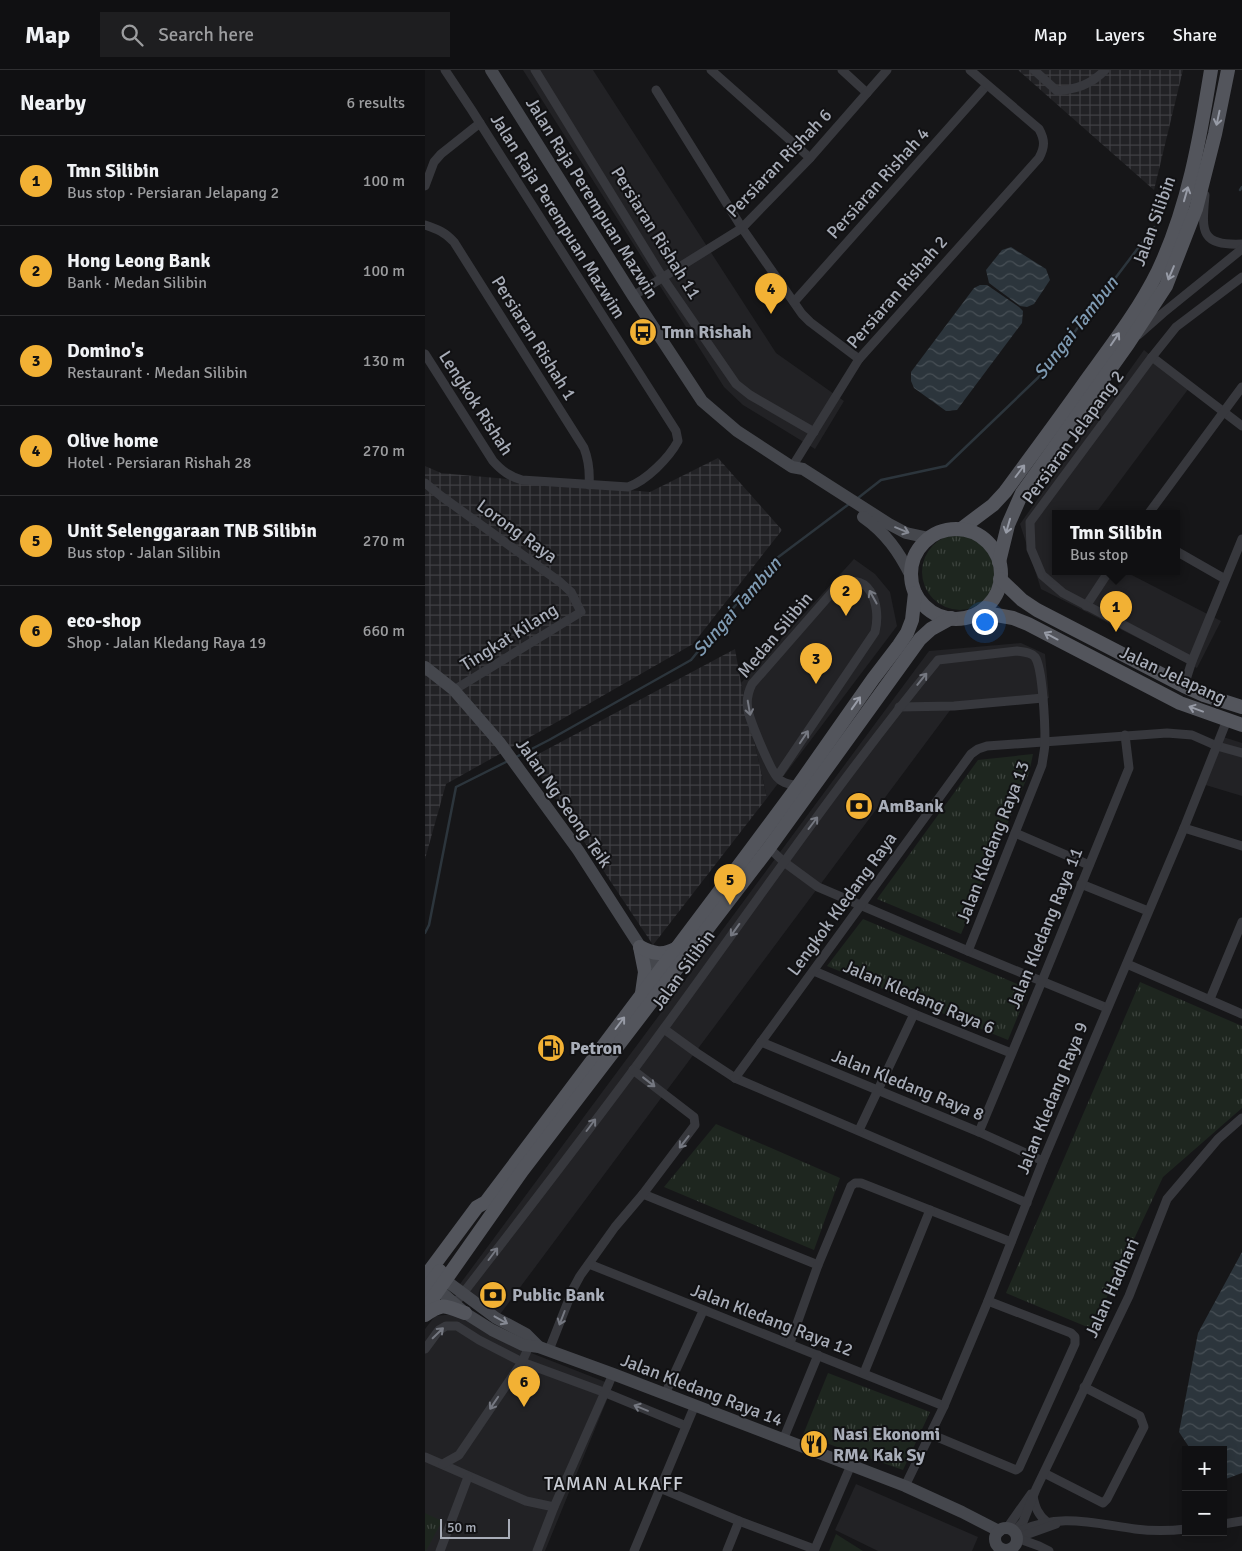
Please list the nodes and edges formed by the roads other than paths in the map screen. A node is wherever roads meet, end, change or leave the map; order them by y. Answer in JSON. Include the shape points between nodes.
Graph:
{"nodes":[{"id":1,"x":445,"y":70,"type":"edge"},
{"id":2,"x":491,"y":70,"type":"edge"},
{"id":3,"x":535,"y":70,"type":"edge"},
{"id":4,"x":711,"y":70,"type":"edge"},
{"id":5,"x":842,"y":70,"type":"edge"},
{"id":6,"x":887,"y":70,"type":"edge"},
{"id":7,"x":970,"y":70,"type":"edge"},
{"id":8,"x":1034,"y":70,"type":"edge"},
{"id":9,"x":1105,"y":70,"type":"edge"},
{"id":10,"x":1211,"y":70,"type":"edge"},
{"id":11,"x":1228,"y":70,"type":"edge"},
{"id":12,"x":987,"y":85,"type":"junction"},
{"id":13,"x":656,"y":90,"type":"dead end"},
{"id":14,"x":867,"y":93,"type":"junction"},
{"id":15,"x":481,"y":123,"type":"junction"},
{"id":16,"x":810,"y":158,"type":"junction"},
{"id":17,"x":1203,"y":182,"type":"junction"},
{"id":18,"x":425,"y":186,"type":"edge"},
{"id":19,"x":425,"y":225,"type":"edge"},
{"id":20,"x":743,"y":228,"type":"junction"},
{"id":21,"x":1242,"y":244,"type":"edge"},
{"id":22,"x":1242,"y":249,"type":"edge"},
{"id":23,"x":1242,"y":277,"type":"edge"},
{"id":24,"x":663,"y":278,"type":"junction"},
{"id":25,"x":633,"y":296,"type":"junction"},
{"id":26,"x":794,"y":302,"type":"junction"},
{"id":27,"x":1129,"y":344,"type":"junction"},
{"id":28,"x":425,"y":354,"type":"edge"},
{"id":29,"x":1151,"y":357,"type":"junction"},
{"id":30,"x":859,"y":359,"type":"junction"},
{"id":31,"x":1242,"y":387,"type":"edge"},
{"id":32,"x":1224,"y":412,"type":"junction"},
{"id":33,"x":1242,"y":426,"type":"edge"},
{"id":34,"x":676,"y":431,"type":"joint"},
{"id":35,"x":814,"y":432,"type":"junction"},
{"id":36,"x":793,"y":467,"type":"junction"},
{"id":37,"x":425,"y":482,"type":"edge"},
{"id":38,"x":589,"y":485,"type":"junction"},
{"id":39,"x":1151,"y":510,"type":"edge"},
{"id":40,"x":876,"y":521,"type":"junction"},
{"id":41,"x":961,"y":529,"type":"junction"},
{"id":42,"x":929,"y":538,"type":"junction"},
{"id":43,"x":1242,"y":539,"type":"edge"},
{"id":44,"x":1180,"y":554,"type":"edge"},
{"id":45,"x":999,"y":562,"type":"junction"},
{"id":46,"x":1106,"y":575,"type":"edge"},
{"id":47,"x":911,"y":576,"type":"junction"},
{"id":48,"x":1000,"y":579,"type":"junction"},
{"id":49,"x":1225,"y":579,"type":"junction"},
{"id":50,"x":915,"y":593,"type":"junction"},
{"id":51,"x":1086,"y":606,"type":"junction"},
{"id":52,"x":581,"y":612,"type":"joint"},
{"id":53,"x":980,"y":612,"type":"junction"},
{"id":54,"x":951,"y":618,"type":"junction"},
{"id":55,"x":1192,"y":661,"type":"junction"},
{"id":56,"x":425,"y":667,"type":"edge"},
{"id":57,"x":1184,"y":686,"type":"junction"},
{"id":58,"x":455,"y":690,"type":"junction"},
{"id":59,"x":1043,"y":698,"type":"junction"},
{"id":60,"x":899,"y":707,"type":"junction"},
{"id":61,"x":1242,"y":707,"type":"edge"},
{"id":62,"x":1227,"y":720,"type":"junction"},
{"id":63,"x":1242,"y":725,"type":"edge"},
{"id":64,"x":1125,"y":735,"type":"junction"},
{"id":65,"x":1045,"y":743,"type":"junction"},
{"id":66,"x":1217,"y":746,"type":"junction"},
{"id":67,"x":1242,"y":753,"type":"edge"},
{"id":68,"x":777,"y":777,"type":"junction"},
{"id":69,"x":817,"y":780,"type":"junction"},
{"id":70,"x":791,"y":790,"type":"junction"},
{"id":71,"x":1184,"y":828,"type":"junction"},
{"id":72,"x":1015,"y":833,"type":"junction"},
{"id":73,"x":1242,"y":846,"type":"edge"},
{"id":74,"x":769,"y":848,"type":"junction"},
{"id":75,"x":746,"y":856,"type":"junction"},
{"id":76,"x":784,"y":862,"type":"junction"},
{"id":77,"x":1089,"y":865,"type":"junction"},
{"id":78,"x":1081,"y":884,"type":"junction"},
{"id":79,"x":861,"y":905,"type":"junction"},
{"id":80,"x":1148,"y":911,"type":"junction"},
{"id":81,"x":1242,"y":922,"type":"edge"},
{"id":82,"x":640,"y":947,"type":"junction"},
{"id":83,"x":677,"y":948,"type":"junction"},
{"id":84,"x":968,"y":951,"type":"junction"},
{"id":85,"x":681,"y":964,"type":"junction"},
{"id":86,"x":1127,"y":964,"type":"junction"},
{"id":87,"x":660,"y":970,"type":"junction"},
{"id":88,"x":814,"y":971,"type":"junction"},
{"id":89,"x":1042,"y":981,"type":"junction"},
{"id":90,"x":641,"y":996,"type":"junction"},
{"id":91,"x":1210,"y":999,"type":"junction"},
{"id":92,"x":1107,"y":1008,"type":"junction"},
{"id":93,"x":914,"y":1014,"type":"junction"},
{"id":94,"x":1242,"y":1014,"type":"edge"},
{"id":95,"x":664,"y":1029,"type":"junction"},
{"id":96,"x":761,"y":1042,"type":"junction"},
{"id":97,"x":1011,"y":1053,"type":"junction"},
{"id":98,"x":633,"y":1070,"type":"junction"},
{"id":99,"x":735,"y":1078,"type":"junction"},
{"id":100,"x":877,"y":1090,"type":"junction"},
{"id":101,"x":1242,"y":1118,"type":"edge"},
{"id":102,"x":859,"y":1130,"type":"junction"},
{"id":103,"x":979,"y":1132,"type":"junction"},
{"id":104,"x":1043,"y":1161,"type":"junction"},
{"id":105,"x":643,"y":1194,"type":"junction"},
{"id":106,"x":1027,"y":1203,"type":"junction"},
{"id":107,"x":931,"y":1210,"type":"junction"},
{"id":108,"x":1011,"y":1242,"type":"junction"},
{"id":109,"x":589,"y":1264,"type":"junction"},
{"id":110,"x":819,"y":1265,"type":"junction"},
{"id":111,"x":434,"y":1283,"type":"edge"},
{"id":112,"x":463,"y":1293,"type":"junction"},
{"id":113,"x":988,"y":1301,"type":"junction"},
{"id":114,"x":425,"y":1309,"type":"edge"},
{"id":115,"x":460,"y":1309,"type":"junction"},
{"id":116,"x":703,"y":1311,"type":"junction"},
{"id":117,"x":425,"y":1315,"type":"edge"},
{"id":118,"x":790,"y":1344,"type":"junction"},
{"id":119,"x":537,"y":1346,"type":"junction"},
{"id":120,"x":425,"y":1349,"type":"edge"},
{"id":121,"x":818,"y":1355,"type":"junction"},
{"id":122,"x":522,"y":1362,"type":"junction"},
{"id":123,"x":864,"y":1373,"type":"junction"},
{"id":124,"x":613,"y":1374,"type":"junction"},
{"id":125,"x":1084,"y":1387,"type":"junction"},
{"id":126,"x":605,"y":1393,"type":"junction"},
{"id":127,"x":665,"y":1394,"type":"junction"},
{"id":128,"x":695,"y":1405,"type":"junction"},
{"id":129,"x":944,"y":1406,"type":"junction"},
{"id":130,"x":686,"y":1426,"type":"junction"},
{"id":131,"x":931,"y":1434,"type":"junction"},
{"id":132,"x":783,"y":1440,"type":"junction"},
{"id":133,"x":459,"y":1455,"type":"junction"},
{"id":134,"x":425,"y":1458,"type":"edge"},
{"id":135,"x":443,"y":1464,"type":"junction"},
{"id":136,"x":851,"y":1465,"type":"junction"},
{"id":137,"x":1044,"y":1473,"type":"junction"},
{"id":138,"x":466,"y":1476,"type":"junction"},
{"id":139,"x":905,"y":1486,"type":"junction"},
{"id":140,"x":660,"y":1488,"type":"junction"},
{"id":141,"x":1035,"y":1493,"type":"junction"},
{"id":142,"x":554,"y":1507,"type":"junction"},
{"id":143,"x":739,"y":1521,"type":"junction"},
{"id":144,"x":1242,"y":1521,"type":"edge"},
{"id":145,"x":1227,"y":1523,"type":"edge"},
{"id":146,"x":1048,"y":1524,"type":"junction"},
{"id":147,"x":1182,"y":1529,"type":"edge"},
{"id":148,"x":1007,"y":1540,"type":"edge"},
{"id":149,"x":814,"y":1550,"type":"edge"},
{"id":150,"x":440,"y":1551,"type":"edge"},
{"id":151,"x":537,"y":1551,"type":"edge"},
{"id":152,"x":634,"y":1551,"type":"edge"},
{"id":153,"x":727,"y":1551,"type":"edge"},
{"id":154,"x":1048,"y":1551,"type":"edge"}],
"edges":[{"from":1,"to":15,"type":"street","name":"Jalan Raja Perempuan Mazwim"},
{"from":2,"to":25,"type":"main road","name":"Jalan Raja Perempuan Mazwin"},
{"from":3,"to":24,"type":"street","name":"Persiaran Rishah 11"},
{"from":4,"to":16,"type":"street"},
{"from":5,"to":14,"type":"street"},
{"from":6,"to":14,"type":"street","name":"Persiaran Rishah 6"},
{"from":7,"to":12,"type":"street"},
{"from":8,"to":9,"type":"street","via":[[1057,91],[1090,83]]},
{"from":41,"to":10,"type":"main road","name":"Jalan Silibin","one_way":true,"via":[[1005,492],[1103,358],[1157,271],[1189,184]]},
{"from":11,"to":17,"type":"main road","name":"Jalan Silibin","one_way":true},
{"from":12,"to":26,"type":"street","name":"Persiaran Rishah 4"},
{"from":12,"to":30,"type":"street","name":"Persiaran Rishah 2","via":[[1039,129],[1043,136],[1043,150]]},
{"from":13,"to":20,"type":"street"},
{"from":14,"to":16,"type":"street","name":"Persiaran Rishah 6"},
{"from":15,"to":18,"type":"street","via":[[441,154],[434,162]]},
{"from":15,"to":34,"type":"street","name":"Jalan Raja Perempuan Mazwim"},
{"from":16,"to":20,"type":"street","name":"Persiaran Rishah 6"},
{"from":17,"to":21,"type":"street","via":[[1205,233],[1221,244]]},
{"from":17,"to":27,"type":"main road","name":"Jalan Silibin","one_way":true,"via":[[1189,230],[1166,286]]},
{"from":19,"to":38,"type":"street","name":"Persiaran Rishah 1","via":[[448,234],[518,342],[584,448],[590,470]]},
{"from":20,"to":24,"type":"street","name":"Persiaran Rishah 6"},
{"from":20,"to":26,"type":"street"},
{"from":22,"to":27,"type":"street","name":"Jalan Silibin"},
{"from":23,"to":29,"type":"street","name":"Persiaran Jelapang 2","via":[[1176,328]]},
{"from":24,"to":25,"type":"street","name":"Persiaran Rishah 6"},
{"from":24,"to":35,"type":"street","name":"Persiaran Rishah 11","via":[[736,384]]},
{"from":25,"to":36,"type":"main road","name":"Jalan Raja Perempuan Mazwin","via":[[702,401],[737,431]]},
{"from":26,"to":30,"type":"street","via":[[809,322]]},
{"from":27,"to":45,"type":"main road","name":"Jalan Silibin","one_way":true,"via":[[1022,493],[1008,525]]},
{"from":28,"to":38,"type":"street","name":"Lengkok Rishah","via":[[487,453],[502,471],[522,480]]},
{"from":29,"to":32,"type":"street"},
{"from":29,"to":51,"type":"street","name":"Persiaran Jelapang 2","via":[[1030,522],[1031,549],[1042,575],[1063,594]]},
{"from":30,"to":35,"type":"street","name":"Persiaran Rishah 2"},
{"from":31,"to":32,"type":"street"},
{"from":32,"to":33,"type":"street"},
{"from":32,"to":39,"type":"street"},
{"from":34,"to":38,"type":"street","name":"Lengkok Rishah","via":[[678,441],[674,449],[637,484],[628,487]]},
{"from":35,"to":36,"type":"street","name":"Persiaran Rishah 2"},
{"from":36,"to":40,"type":"main road","name":"Jalan Raja Perempuan Mazwin","via":[[803,469]]},
{"from":37,"to":52,"type":"street","name":"Lorong Raya","via":[[560,582],[571,592]]},
{"from":40,"to":42,"type":"main road","name":"Jalan Raja Perempuan Mazwin","one_way":true},
{"from":40,"to":47,"type":"main road","name":"Jalan Raja Perempuan Mazwin"},
{"from":41,"to":42,"type":"main road","via":[[944,530]]},
{"from":41,"to":45,"type":"main road","via":[[986,541]]},
{"from":42,"to":47,"type":"main road","via":[[917,552]]},
{"from":43,"to":49,"type":"street"},
{"from":44,"to":49,"type":"street"},
{"from":45,"to":48,"type":"main road"},
{"from":46,"to":51,"type":"street"},
{"from":47,"to":50,"type":"main road"},
{"from":48,"to":53,"type":"main road","via":[[993,598]]},
{"from":48,"to":57,"type":"main road","name":"Jalan Jelapang","via":[[1037,610]]},
{"from":49,"to":55,"type":"street"},
{"from":50,"to":54,"type":"main road","via":[[930,610]]},
{"from":70,"to":50,"type":"main road","name":"Jalan Silibin","one_way":true,"via":[[907,633]]},
{"from":51,"to":55,"type":"street","name":"Persiaran Jelapang 2"},
{"from":52,"to":58,"type":"street","name":"Tingkat Kilang"},
{"from":53,"to":54,"type":"main road","via":[[966,618]]},
{"from":62,"to":53,"type":"main road","name":"Jalan Jelapang","one_way":true,"via":[[1181,703],[1028,624]]},
{"from":54,"to":69,"type":"main road","name":"Jalan Silibin","via":[[920,639]]},
{"from":55,"to":57,"type":"street"},
{"from":56,"to":58,"type":"main road","name":"Jalan Ng Seong Teik"},
{"from":57,"to":61,"type":"main road","name":"Jalan Jelapang"},
{"from":58,"to":82,"type":"main road","name":"Jalan Ng Seong Teik","via":[[500,742],[577,850]]},
{"from":59,"to":60,"type":"street"},
{"from":60,"to":59,"type":"street","name":"Jalan Silibin","one_way":true,"via":[[938,660],[1017,652],[1036,658]]},
{"from":59,"to":65,"type":"street","name":"Jalan Silibin"},
{"from":76,"to":60,"type":"street","name":"Jalan Silibin","one_way":true},
{"from":62,"to":63,"type":"main road","name":"Jalan Jelapang"},
{"from":62,"to":66,"type":"street","name":"Jalan Kledang Raya 9"},
{"from":64,"to":65,"type":"street","name":"Lengkok Kledang Raya"},
{"from":64,"to":66,"type":"street","name":"Lengkok Kledang Raya","via":[[1192,735]]},
{"from":64,"to":77,"type":"street","name":"Jalan Kledang Raya 11","via":[[1129,768]]},
{"from":65,"to":72,"type":"street","name":"Jalan Kledang Raya 13","via":[[1042,765]]},
{"from":65,"to":79,"type":"street","name":"Lengkok Kledang Raya","via":[[987,746],[971,754]]},
{"from":66,"to":67,"type":"street","name":"Lengkok Kledang Raya"},
{"from":66,"to":71,"type":"street","name":"Jalan Kledang Raya 9"},
{"from":68,"to":68,"type":"street","name":"Medan Silibin","one_way":true,"via":[[875,632],[877,605],[871,592],[862,584],[853,581],[835,589],[748,691],[748,711]]},
{"from":68,"to":70,"type":"street","name":"Medan Silibin"},
{"from":69,"to":70,"type":"main road"},
{"from":69,"to":74,"type":"main road","name":"Jalan Silibin"},
{"from":70,"to":74,"type":"main road","via":[[786,810],[768,833]]},
{"from":70,"to":75,"type":"main road","name":"Jalan Silibin"},
{"from":71,"to":73,"type":"street"},
{"from":71,"to":80,"type":"street","name":"Jalan Kledang Raya 9"},
{"from":72,"to":77,"type":"street"},
{"from":72,"to":84,"type":"street","name":"Jalan Kledang Raya 13"},
{"from":74,"to":75,"type":"main road","via":[[759,847]]},
{"from":74,"to":76,"type":"street"},
{"from":74,"to":85,"type":"main road","name":"Jalan Silibin"},
{"from":75,"to":83,"type":"main road","name":"Jalan Silibin"},
{"from":76,"to":79,"type":"street","via":[[818,887]]},
{"from":76,"to":95,"type":"street","name":"Jalan Silibin","one_way":true},
{"from":77,"to":78,"type":"street","name":"Jalan Kledang Raya 11"},
{"from":78,"to":80,"type":"street"},
{"from":78,"to":89,"type":"street","name":"Jalan Kledang Raya 11"},
{"from":79,"to":84,"type":"street"},
{"from":79,"to":88,"type":"street","name":"Lengkok Kledang Raya"},
{"from":80,"to":86,"type":"street","name":"Jalan Kledang Raya 9"},
{"from":81,"to":91,"type":"street"},
{"from":82,"to":83,"type":"main road","via":[[659,954]]},
{"from":82,"to":87,"type":"main road","name":"Jalan Ng Seong Teik"},
{"from":82,"to":90,"type":"main road","via":[[645,972]]},
{"from":83,"to":87,"type":"main road","name":"Jalan Silibin"},
{"from":84,"to":89,"type":"street"},
{"from":85,"to":87,"type":"main road","via":[[670,972]]},
{"from":85,"to":111,"type":"main road","name":"Jalan Silibin"},
{"from":86,"to":91,"type":"street"},
{"from":86,"to":92,"type":"street","name":"Jalan Kledang Raya 9"},
{"from":87,"to":90,"type":"main road","name":"Jalan Silibin"},
{"from":88,"to":93,"type":"street","name":"Jalan Kledang Raya 6"},
{"from":88,"to":96,"type":"street","name":"Lengkok Kledang Raya"},
{"from":89,"to":92,"type":"street"},
{"from":89,"to":97,"type":"street","name":"Jalan Kledang Raya 11"},
{"from":111,"to":90,"type":"main road","name":"Jalan Silibin","one_way":true,"via":[[484,1210],[486,1202]]},
{"from":91,"to":94,"type":"street"},
{"from":92,"to":104,"type":"street","name":"Jalan Kledang Raya 9"},
{"from":93,"to":97,"type":"street","name":"Jalan Kledang Raya 6"},
{"from":93,"to":100,"type":"street"},
{"from":95,"to":98,"type":"street","name":"Jalan Silibin"},
{"from":95,"to":99,"type":"street"},
{"from":96,"to":99,"type":"street","name":"Lengkok Kledang Raya"},
{"from":96,"to":100,"type":"street","name":"Jalan Kledang Raya 8"},
{"from":97,"to":103,"type":"street","name":"Jalan Kledang Raya 11"},
{"from":98,"to":105,"type":"street","one_way":true,"via":[[694,1118],[695,1126]]},
{"from":112,"to":98,"type":"street","name":"Jalan Silibin","one_way":true},
{"from":99,"to":102,"type":"street"},
{"from":100,"to":102,"type":"street"},
{"from":100,"to":103,"type":"street","name":"Jalan Kledang Raya 8"},
{"from":101,"to":125,"type":"street","name":"Jalan Hadhari","via":[[1218,1139],[1167,1199],[1129,1296]]},
{"from":102,"to":106,"type":"street"},
{"from":103,"to":104,"type":"street","name":"Jalan Kledang Raya 8"},
{"from":104,"to":106,"type":"street","name":"Jalan Kledang Raya 9"},
{"from":105,"to":109,"type":"street"},
{"from":105,"to":110,"type":"street"},
{"from":106,"to":108,"type":"street","name":"Jalan Kledang Raya 9"},
{"from":107,"to":108,"type":"street"},
{"from":107,"to":110,"type":"street","via":[[855,1183]]},
{"from":107,"to":123,"type":"street"},
{"from":108,"to":113,"type":"street","name":"Jalan Kledang Raya 9"},
{"from":109,"to":116,"type":"street","name":"Jalan Kledang Raya 12"},
{"from":109,"to":119,"type":"street","one_way":true},
{"from":110,"to":118,"type":"street"},
{"from":111,"to":112,"type":"main road","name":"Jalan Kledang Raya 14"},
{"from":111,"to":114,"type":"main road","name":"Jalan Silibin"},
{"from":111,"to":115,"type":"main road","name":"Jalan Kledang Raya 14"},
{"from":112,"to":115,"type":"street","name":"Jalan Silibin"},
{"from":112,"to":119,"type":"main road","name":"Jalan Kledang Raya 14","one_way":true,"via":[[496,1318],[527,1334]]},
{"from":113,"to":129,"type":"street","name":"Jalan Kledang Raya 9"},
{"from":113,"to":131,"type":"street","via":[[1071,1333],[1075,1344],[1016,1470]]},
{"from":115,"to":117,"type":"main road","via":[[439,1307]]},
{"from":115,"to":119,"type":"main road","name":"Jalan Kledang Raya 14","via":[[492,1330]]},
{"from":116,"to":118,"type":"street","name":"Jalan Kledang Raya 12"},
{"from":116,"to":127,"type":"street"},
{"from":118,"to":121,"type":"street","name":"Jalan Kledang Raya 12"},
{"from":119,"to":122,"type":"street"},
{"from":119,"to":124,"type":"main road","name":"Jalan Kledang Raya 14"},
{"from":120,"to":122,"type":"street","one_way":true,"via":[[439,1330],[457,1326]]},
{"from":121,"to":123,"type":"street","name":"Jalan Kledang Raya 12"},
{"from":121,"to":132,"type":"street"},
{"from":122,"to":126,"type":"street"},
{"from":122,"to":133,"type":"street","one_way":true},
{"from":123,"to":129,"type":"street","name":"Jalan Kledang Raya 12"},
{"from":124,"to":126,"type":"street"},
{"from":124,"to":127,"type":"main road","name":"Jalan Kledang Raya 14"},
{"from":125,"to":137,"type":"street","name":"Jalan Hadhari"},
{"from":125,"to":137,"type":"street","via":[[1140,1416],[1144,1426],[1103,1503]]},
{"from":130,"to":126,"type":"street","one_way":true},
{"from":126,"to":142,"type":"street"},
{"from":127,"to":128,"type":"main road","name":"Jalan Kledang Raya 14"},
{"from":128,"to":130,"type":"street"},
{"from":128,"to":132,"type":"main road","name":"Jalan Kledang Raya 14"},
{"from":129,"to":131,"type":"street","name":"Jalan Kledang Raya 9"},
{"from":130,"to":140,"type":"street"},
{"from":131,"to":139,"type":"street","name":"Jalan Kledang Raya 9"},
{"from":132,"to":136,"type":"main road","name":"Jalan Kledang Raya 14"},
{"from":133,"to":135,"type":"street"},
{"from":133,"to":138,"type":"street"},
{"from":134,"to":135,"type":"street"},
{"from":135,"to":138,"type":"street"},
{"from":136,"to":139,"type":"main road","name":"Jalan Kledang Raya 14"},
{"from":136,"to":149,"type":"street"},
{"from":137,"to":141,"type":"street","name":"Jalan Hadhari"},
{"from":138,"to":142,"type":"street","via":[[526,1501]]},
{"from":138,"to":150,"type":"street"},
{"from":139,"to":148,"type":"main road","name":"Jalan Kledang Raya 14","via":[[962,1512],[970,1522]]},
{"from":140,"to":143,"type":"street"},
{"from":140,"to":152,"type":"street"},
{"from":141,"to":146,"type":"street","via":[[1037,1512]]},
{"from":141,"to":148,"type":"street","name":"Jalan Hadhari"},
{"from":142,"to":151,"type":"street"},
{"from":143,"to":149,"type":"street"},
{"from":143,"to":153,"type":"street"},
{"from":144,"to":145,"type":"street"},
{"from":146,"to":147,"type":"street","via":[[1067,1520],[1138,1529]]},
{"from":146,"to":148,"type":"street","via":[[1025,1528]]},
{"from":146,"to":154,"type":"street","via":[[1044,1541]]},
{"from":148,"to":154,"type":"street"}]}
